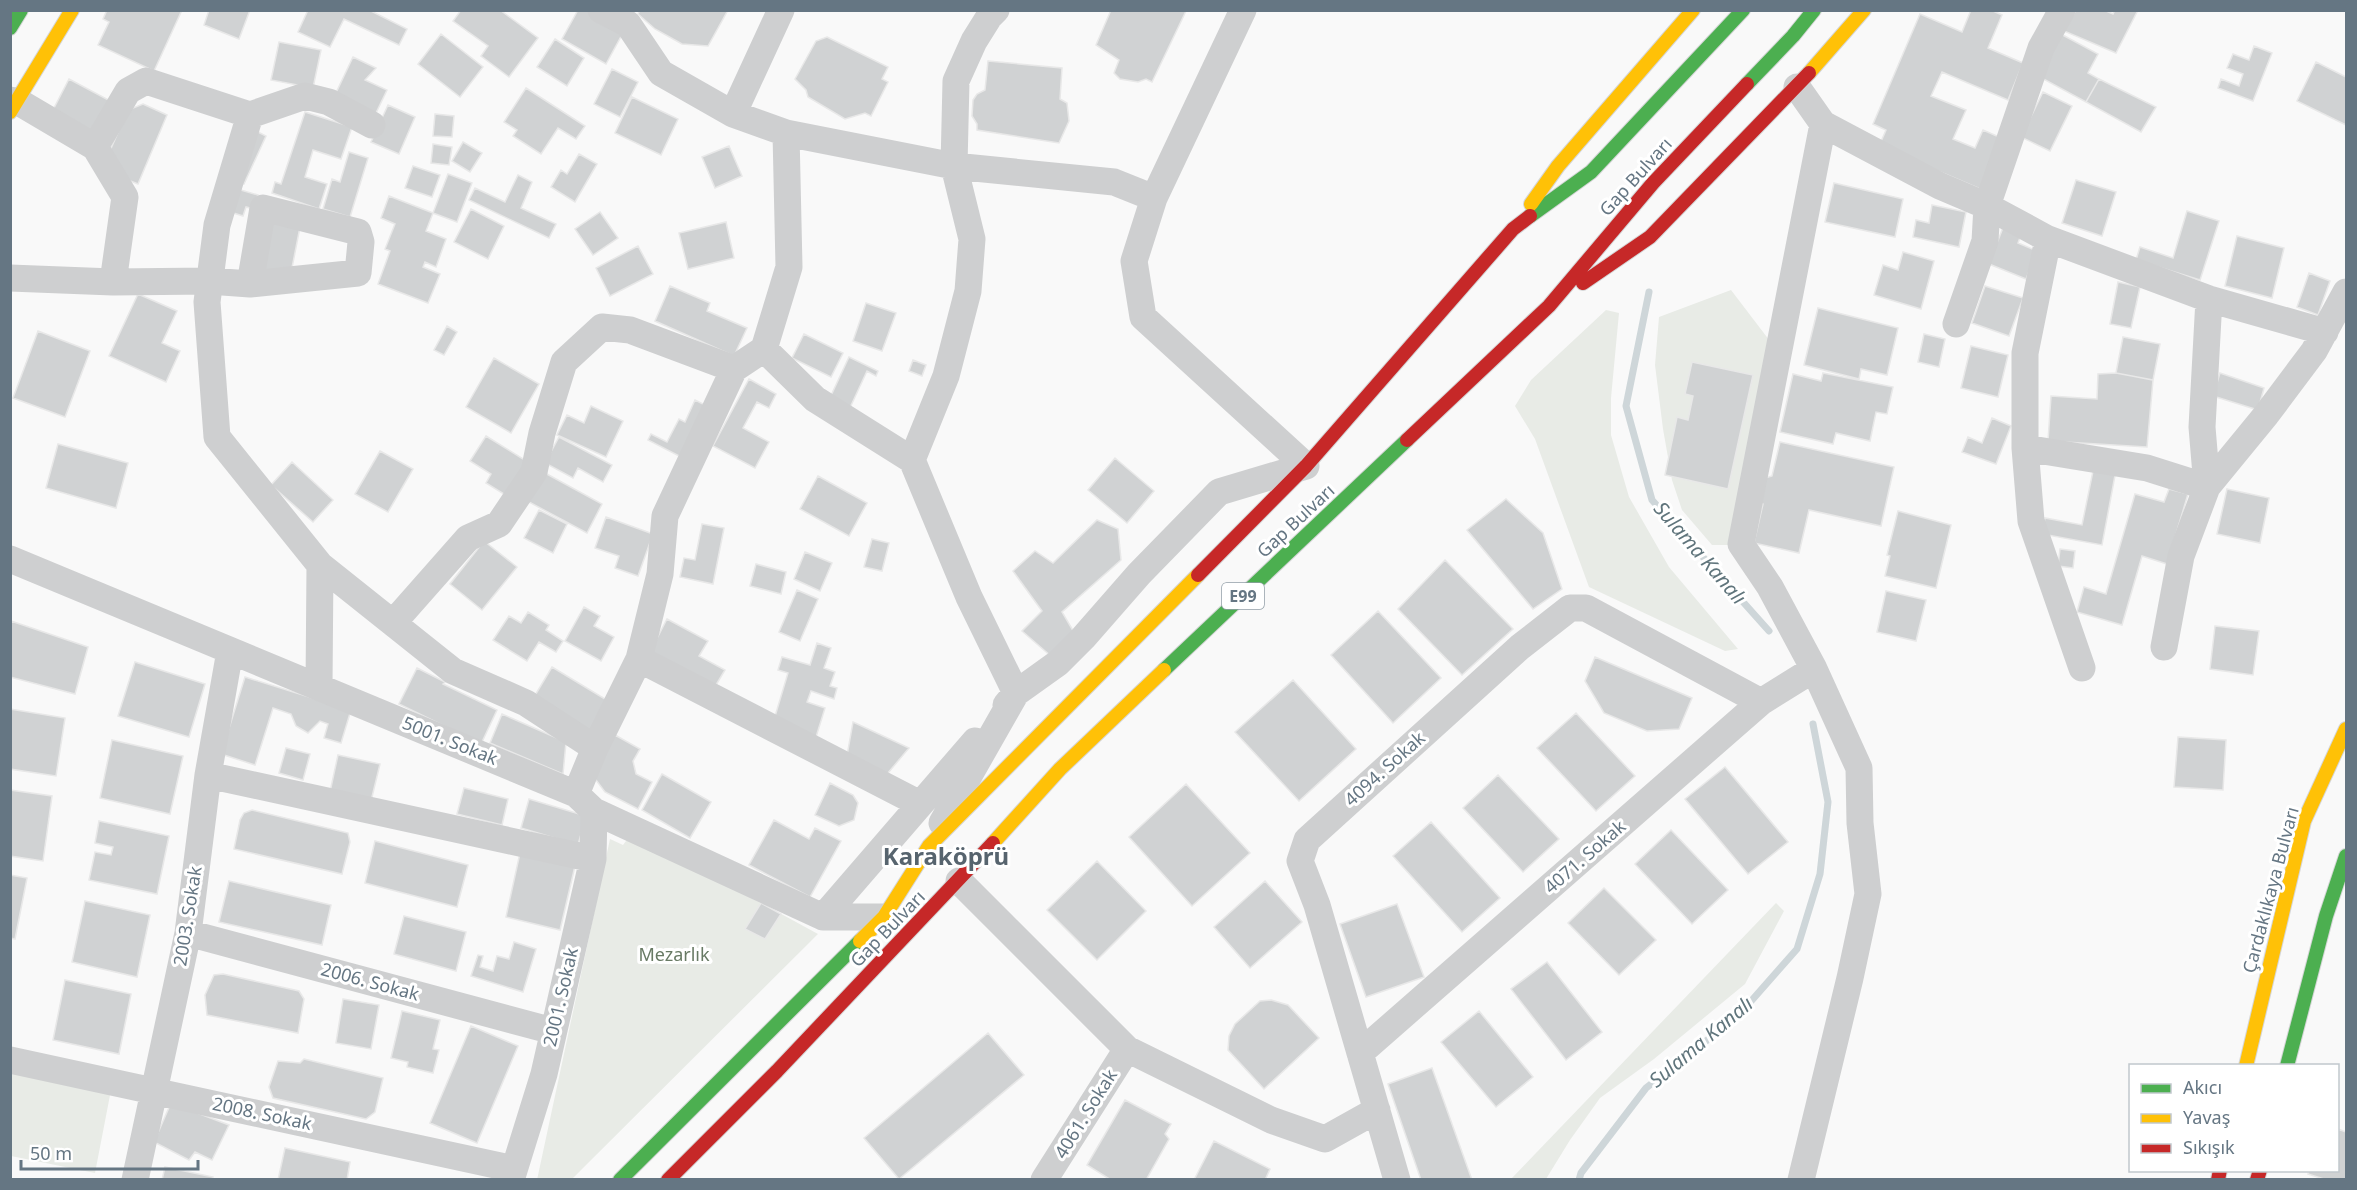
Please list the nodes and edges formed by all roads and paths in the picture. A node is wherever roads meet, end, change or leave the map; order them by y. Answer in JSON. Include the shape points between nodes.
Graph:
{"nodes":[{"id":1,"x":21,"y":10,"type":"edge"},
{"id":2,"x":72,"y":10,"type":"edge"},
{"id":3,"x":601,"y":10,"type":"edge"},
{"id":4,"x":781,"y":10,"type":"edge"},
{"id":5,"x":996,"y":10,"type":"edge"},
{"id":6,"x":1243,"y":10,"type":"edge"},
{"id":7,"x":1694,"y":10,"type":"edge"},
{"id":8,"x":1743,"y":10,"type":"edge"},
{"id":9,"x":1814,"y":10,"type":"edge"},
{"id":10,"x":1864,"y":10,"type":"edge"},
{"id":11,"x":2062,"y":10,"type":"edge"},
{"id":12,"x":10,"y":28,"type":"edge"},
{"id":13,"x":1797,"y":87,"type":"junction"},
{"id":14,"x":13,"y":104,"type":"edge"},
{"id":15,"x":733,"y":114,"type":"junction"},
{"id":16,"x":250,"y":115,"type":"junction"},
{"id":17,"x":1823,"y":124,"type":"junction"},
{"id":18,"x":372,"y":125,"type":"dead end"},
{"id":19,"x":786,"y":133,"type":"junction"},
{"id":20,"x":95,"y":147,"type":"junction"},
{"id":21,"x":954,"y":166,"type":"junction"},
{"id":22,"x":1154,"y":198,"type":"junction"},
{"id":23,"x":1987,"y":206,"type":"junction"},
{"id":24,"x":1513,"y":229,"type":"junction"},
{"id":25,"x":2048,"y":239,"type":"junction"},
{"id":26,"x":10,"y":278,"type":"edge"},
{"id":27,"x":209,"y":281,"type":"junction"},
{"id":28,"x":113,"y":282,"type":"junction"},
{"id":29,"x":250,"y":284,"type":"dead end"},
{"id":30,"x":2346,"y":292,"type":"edge"},
{"id":31,"x":2209,"y":299,"type":"junction"},
{"id":32,"x":1549,"y":306,"type":"junction"},
{"id":33,"x":1956,"y":324,"type":"dead end"},
{"id":34,"x":2325,"y":332,"type":"junction"},
{"id":35,"x":764,"y":350,"type":"junction"},
{"id":36,"x":734,"y":369,"type":"junction"},
{"id":37,"x":2025,"y":448,"type":"junction"},
{"id":38,"x":912,"y":460,"type":"junction"},
{"id":39,"x":1306,"y":466,"type":"junction"},
{"id":40,"x":2207,"y":487,"type":"junction"},
{"id":41,"x":10,"y":559,"type":"edge"},
{"id":42,"x":320,"y":565,"type":"junction"},
{"id":43,"x":393,"y":623,"type":"junction"},
{"id":44,"x":2164,"y":647,"type":"dead end"},
{"id":45,"x":230,"y":651,"type":"junction"},
{"id":46,"x":639,"y":659,"type":"junction"},
{"id":47,"x":2082,"y":668,"type":"dead end"},
{"id":48,"x":1814,"y":669,"type":"junction"},
{"id":49,"x":319,"y":687,"type":"junction"},
{"id":50,"x":1016,"y":693,"type":"junction"},
{"id":51,"x":1761,"y":702,"type":"junction"},
{"id":52,"x":2346,"y":729,"type":"edge"},
{"id":53,"x":595,"y":748,"type":"junction"},
{"id":54,"x":208,"y":775,"type":"junction"},
{"id":55,"x":585,"y":802,"type":"junction"},
{"id":56,"x":920,"y":804,"type":"junction"},
{"id":57,"x":928,"y":846,"type":"junction"},
{"id":58,"x":2346,"y":856,"type":"edge"},
{"id":59,"x":593,"y":859,"type":"junction"},
{"id":60,"x":959,"y":881,"type":"junction"},
{"id":61,"x":884,"y":916,"type":"junction"},
{"id":62,"x":823,"y":917,"type":"junction"},
{"id":63,"x":188,"y":933,"type":"junction"},
{"id":64,"x":553,"y":1031,"type":"junction"},
{"id":65,"x":1127,"y":1048,"type":"junction"},
{"id":66,"x":1360,"y":1053,"type":"junction"},
{"id":67,"x":10,"y":1060,"type":"edge"},
{"id":68,"x":2246,"y":1064,"type":"edge"},
{"id":69,"x":2287,"y":1064,"type":"edge"},
{"id":70,"x":155,"y":1090,"type":"junction"},
{"id":71,"x":1377,"y":1110,"type":"junction"},
{"id":72,"x":512,"y":1174,"type":"edge"},
{"id":73,"x":135,"y":1179,"type":"edge"},
{"id":74,"x":620,"y":1179,"type":"edge"},
{"id":75,"x":668,"y":1179,"type":"edge"},
{"id":76,"x":1044,"y":1179,"type":"edge"},
{"id":77,"x":1397,"y":1179,"type":"edge"},
{"id":78,"x":1802,"y":1179,"type":"edge"}],
"edges":[{"from":1,"to":12,"type":"main road"},
{"from":2,"to":14,"type":"main road"},
{"from":3,"to":15,"type":"street","via":[[628,24],[661,73]]},
{"from":4,"to":15,"type":"street"},
{"from":5,"to":21,"type":"street","via":[[974,41],[956,81]]},
{"from":6,"to":22,"type":"street"},
{"from":7,"to":24,"type":"main road","via":[[1558,166]]},
{"from":8,"to":24,"type":"main road","name":"Gap Bulvarı","number":"E99","via":[[1591,172]]},
{"from":9,"to":32,"type":"main road","name":"Gap Bulvarı","number":"E99","via":[[1653,183]]},
{"from":10,"to":13,"type":"main road"},
{"from":11,"to":23,"type":"street","via":[[2041,48]]},
{"from":13,"to":17,"type":"street"},
{"from":13,"to":32,"type":"main road","via":[[1650,237]]},
{"from":14,"to":20,"type":"street"},
{"from":15,"to":19,"type":"street"},
{"from":16,"to":18,"type":"street","via":[[305,96],[329,102]]},
{"from":16,"to":20,"type":"street","via":[[146,81],[128,91]]},
{"from":16,"to":27,"type":"street","via":[[217,225]]},
{"from":17,"to":23,"type":"street","via":[[1940,186]]},
{"from":17,"to":48,"type":"street","via":[[1741,544],[1770,587]]},
{"from":19,"to":21,"type":"street"},
{"from":19,"to":35,"type":"street","via":[[789,267]]},
{"from":20,"to":28,"type":"street","via":[[125,197]]},
{"from":21,"to":22,"type":"street","via":[[1113,182]]},
{"from":21,"to":38,"type":"street","via":[[972,239],[968,291],[946,376]]},
{"from":22,"to":39,"type":"street","via":[[1134,261],[1143,317]]},
{"from":23,"to":25,"type":"street"},
{"from":23,"to":33,"type":"street","via":[[1985,241]]},
{"from":24,"to":39,"type":"main road","name":"Gap Bulvarı","number":"E99"},
{"from":25,"to":31,"type":"street"},
{"from":25,"to":37,"type":"street","via":[[2025,353]]},
{"from":26,"to":28,"type":"street"},
{"from":27,"to":28,"type":"street"},
{"from":27,"to":29,"type":"street"},
{"from":27,"to":42,"type":"street","via":[[207,302],[217,437]]},
{"from":30,"to":34,"type":"street"},
{"from":31,"to":34,"type":"street"},
{"from":31,"to":40,"type":"street","via":[[2202,427]]},
{"from":32,"to":60,"type":"main road","name":"Gap Bulvarı","number":"E99","via":[[1060,769]]},
{"from":34,"to":40,"type":"street","via":[[2266,415]]},
{"from":35,"to":36,"type":"street"},
{"from":35,"to":38,"type":"street","via":[[815,399]]},
{"from":36,"to":43,"type":"street","via":[[630,330],[602,327],[564,362],[534,472],[499,524],[468,538]]},
{"from":36,"to":46,"type":"street","via":[[665,516],[660,574]]},
{"from":37,"to":40,"type":"street","via":[[2147,468]]},
{"from":37,"to":47,"type":"street","via":[[2031,521]]},
{"from":38,"to":50,"type":"street","via":[[969,597]]},
{"from":39,"to":50,"type":"street","via":[[1219,492],[1058,663]]},
{"from":39,"to":57,"type":"main road","name":"Gap Bulvarı","number":"E99"},
{"from":40,"to":44,"type":"street","via":[[2181,556]]},
{"from":41,"to":45,"type":"street","name":"5001. Sokak"},
{"from":42,"to":43,"type":"street"},
{"from":42,"to":49,"type":"street"},
{"from":43,"to":53,"type":"street","via":[[453,671],[526,704]]},
{"from":45,"to":49,"type":"street","name":"5001. Sokak"},
{"from":45,"to":54,"type":"street","name":"2003. Sokak"},
{"from":46,"to":53,"type":"street"},
{"from":46,"to":56,"type":"street"},
{"from":48,"to":51,"type":"street","name":"4071. Sokak"},
{"from":48,"to":78,"type":"street","via":[[1859,768],[1868,894]]},
{"from":49,"to":55,"type":"street","name":"5001. Sokak"},
{"from":50,"to":56,"type":"street"},
{"from":50,"to":57,"type":"street"},
{"from":51,"to":66,"type":"street","name":"4071. Sokak"},
{"from":51,"to":66,"type":"street","name":"4094. Sokak","via":[[1586,608],[1570,608],[1520,647],[1307,840],[1300,861],[1317,905]]},
{"from":52,"to":68,"type":"main road","name":"Çardaklıkaya Bulvarı","via":[[2304,821]]},
{"from":53,"to":55,"type":"street"},
{"from":54,"to":59,"type":"street"},
{"from":54,"to":63,"type":"street","name":"2003. Sokak"},
{"from":55,"to":59,"type":"street","name":"2001. Sokak"},
{"from":55,"to":62,"type":"street","name":"5001. Sokak"},
{"from":56,"to":62,"type":"street"},
{"from":57,"to":61,"type":"main road","name":"Gap Bulvarı","number":"E99"},
{"from":58,"to":69,"type":"main road"},
{"from":59,"to":64,"type":"street","name":"2001. Sokak"},
{"from":60,"to":65,"type":"street"},
{"from":60,"to":75,"type":"main road","name":"Gap Bulvarı","number":"E99"},
{"from":61,"to":62,"type":"street","name":"5001. Sokak"},
{"from":61,"to":74,"type":"main road","name":"Gap Bulvarı","number":"E99"},
{"from":63,"to":64,"type":"street","name":"2006. Sokak"},
{"from":63,"to":70,"type":"street","name":"2003. Sokak"},
{"from":64,"to":72,"type":"street","name":"2001. Sokak","via":[[544,1074]]},
{"from":65,"to":71,"type":"street","via":[[1271,1120],[1325,1139]]},
{"from":65,"to":76,"type":"street","name":"4061. Sokak"},
{"from":66,"to":71,"type":"street","name":"4094. Sokak"},
{"from":67,"to":70,"type":"street","name":"2008. Sokak"},
{"from":70,"to":72,"type":"street","name":"2008. Sokak"},
{"from":70,"to":73,"type":"street","name":"2003. Sokak"},
{"from":71,"to":77,"type":"street","name":"4094. Sokak"}]}
